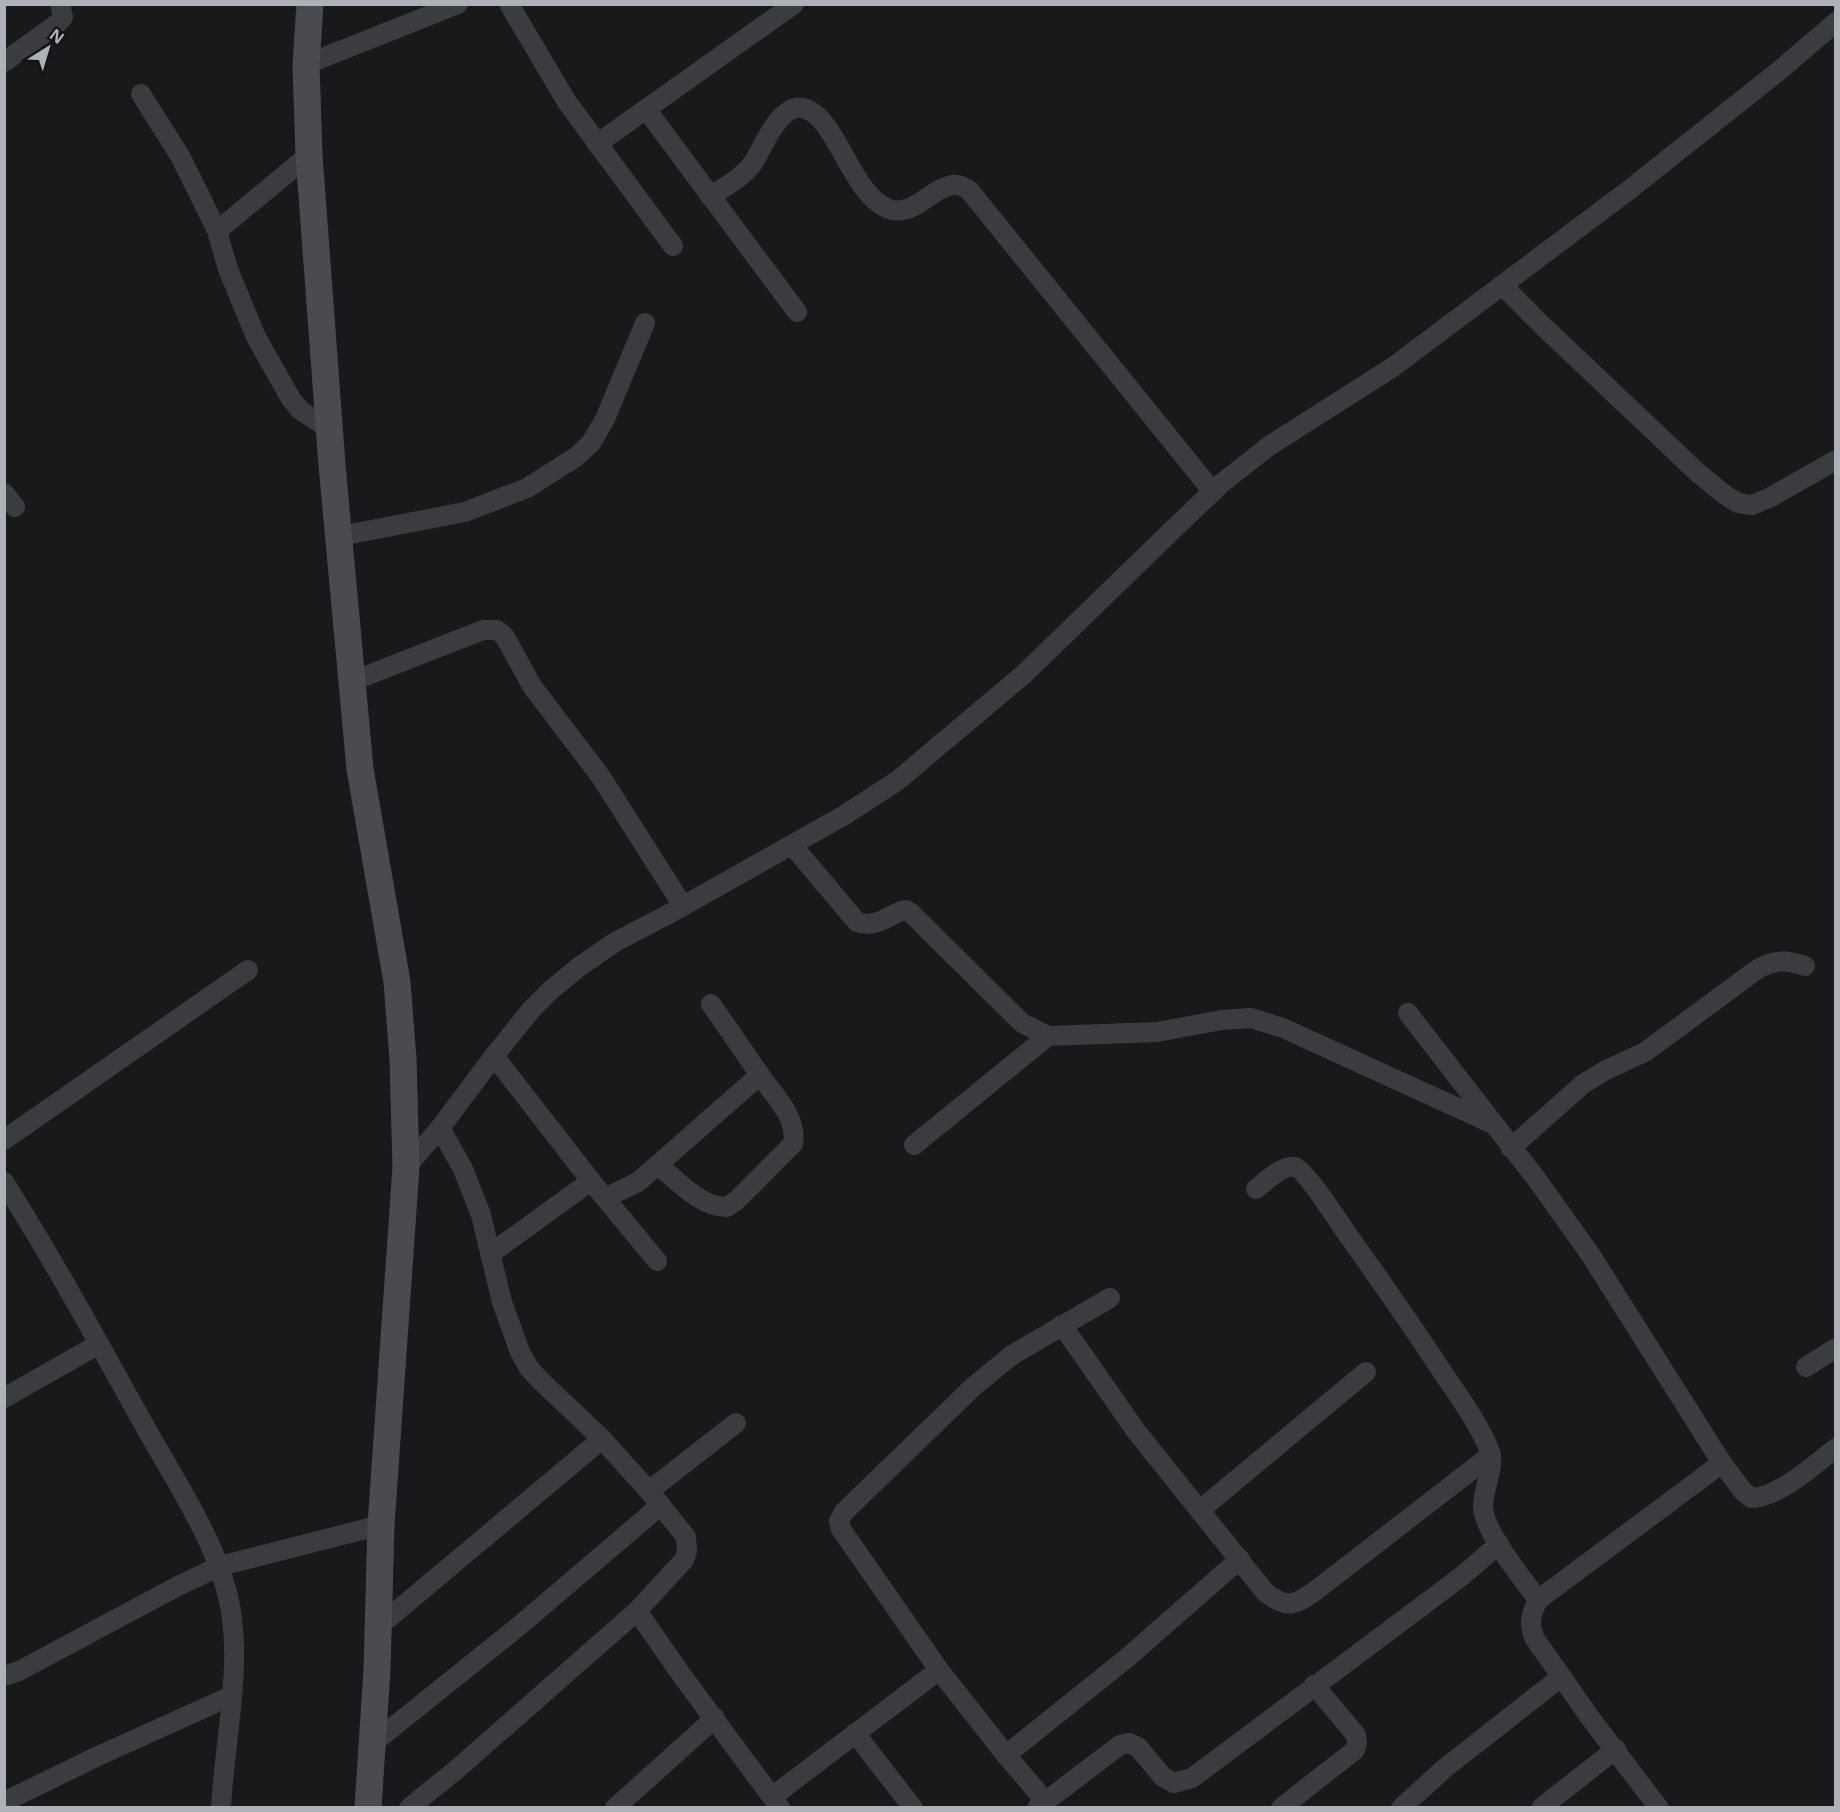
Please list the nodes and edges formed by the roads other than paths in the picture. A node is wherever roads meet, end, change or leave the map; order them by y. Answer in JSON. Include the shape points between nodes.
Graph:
{"nodes":[{"id":1,"x":60,"y":4,"type":"edge"},
{"id":2,"x":310,"y":4,"type":"edge"},
{"id":3,"x":458,"y":4,"type":"edge"},
{"id":4,"x":508,"y":4,"type":"edge"},
{"id":5,"x":794,"y":4,"type":"edge"},
{"id":6,"x":1836,"y":22,"type":"edge"},
{"id":7,"x":4,"y":62,"type":"edge"},
{"id":8,"x":307,"y":64,"type":"junction"},
{"id":9,"x":141,"y":94,"type":"dead end"},
{"id":10,"x":646,"y":109,"type":"junction"},
{"id":11,"x":597,"y":144,"type":"junction"},
{"id":12,"x":309,"y":155,"type":"junction"},
{"id":13,"x":710,"y":196,"type":"junction"},
{"id":14,"x":217,"y":231,"type":"junction"},
{"id":15,"x":674,"y":246,"type":"dead end"},
{"id":16,"x":1502,"y":285,"type":"junction"},
{"id":17,"x":797,"y":312,"type":"dead end"},
{"id":18,"x":645,"y":323,"type":"dead end"},
{"id":19,"x":329,"y":429,"type":"junction"},
{"id":20,"x":1836,"y":460,"type":"edge"},
{"id":21,"x":1213,"y":492,"type":"junction"},
{"id":22,"x":340,"y":536,"type":"junction"},
{"id":23,"x":354,"y":681,"type":"junction"},
{"id":24,"x":792,"y":845,"type":"junction"},
{"id":25,"x":683,"y":906,"type":"junction"},
{"id":26,"x":1805,"y":966,"type":"dead end"},
{"id":27,"x":248,"y":970,"type":"dead end"},
{"id":28,"x":711,"y":1004,"type":"dead end"},
{"id":29,"x":1408,"y":1013,"type":"dead end"},
{"id":30,"x":1048,"y":1036,"type":"junction"},
{"id":31,"x":494,"y":1056,"type":"junction"},
{"id":32,"x":760,"y":1075,"type":"junction"},
{"id":33,"x":1495,"y":1125,"type":"junction"},
{"id":34,"x":440,"y":1128,"type":"junction"},
{"id":35,"x":4,"y":1140,"type":"edge"},
{"id":36,"x":914,"y":1145,"type":"dead end"},
{"id":37,"x":1511,"y":1148,"type":"junction"},
{"id":38,"x":658,"y":1166,"type":"junction"},
{"id":39,"x":405,"y":1167,"type":"junction"},
{"id":40,"x":591,"y":1181,"type":"junction"},
{"id":41,"x":4,"y":1182,"type":"edge"},
{"id":42,"x":1256,"y":1189,"type":"dead end"},
{"id":43,"x":604,"y":1198,"type":"junction"},
{"id":44,"x":490,"y":1254,"type":"junction"},
{"id":45,"x":657,"y":1262,"type":"dead end"},
{"id":46,"x":1110,"y":1298,"type":"dead end"},
{"id":47,"x":1062,"y":1325,"type":"junction"},
{"id":48,"x":99,"y":1344,"type":"junction"},
{"id":49,"x":1836,"y":1348,"type":"edge"},
{"id":50,"x":1806,"y":1367,"type":"dead end"},
{"id":51,"x":1366,"y":1372,"type":"dead end"},
{"id":52,"x":4,"y":1398,"type":"edge"},
{"id":53,"x":736,"y":1423,"type":"dead end"},
{"id":54,"x":602,"y":1439,"type":"junction"},
{"id":55,"x":1836,"y":1448,"type":"edge"},
{"id":56,"x":1491,"y":1455,"type":"junction"},
{"id":57,"x":1722,"y":1463,"type":"junction"},
{"id":58,"x":655,"y":1498,"type":"junction"},
{"id":59,"x":1200,"y":1510,"type":"junction"},
{"id":60,"x":381,"y":1525,"type":"junction"},
{"id":61,"x":1499,"y":1544,"type":"junction"},
{"id":62,"x":1240,"y":1559,"type":"junction"},
{"id":63,"x":220,"y":1566,"type":"junction"},
{"id":64,"x":1538,"y":1600,"type":"junction"},
{"id":65,"x":637,"y":1611,"type":"junction"},
{"id":66,"x":379,"y":1626,"type":"junction"},
{"id":67,"x":939,"y":1670,"type":"junction"},
{"id":68,"x":4,"y":1676,"type":"edge"},
{"id":69,"x":1561,"y":1677,"type":"junction"},
{"id":70,"x":1314,"y":1685,"type":"junction"},
{"id":71,"x":231,"y":1696,"type":"junction"},
{"id":72,"x":715,"y":1718,"type":"junction"},
{"id":73,"x":855,"y":1734,"type":"junction"},
{"id":74,"x":372,"y":1744,"type":"junction"},
{"id":75,"x":1616,"y":1749,"type":"junction"},
{"id":76,"x":1006,"y":1755,"type":"junction"},
{"id":77,"x":4,"y":1802,"type":"edge"},
{"id":78,"x":776,"y":1802,"type":"edge"},
{"id":79,"x":1041,"y":1804,"type":"edge"},
{"id":80,"x":220,"y":1808,"type":"edge"},
{"id":81,"x":368,"y":1808,"type":"edge"},
{"id":82,"x":409,"y":1808,"type":"edge"},
{"id":83,"x":615,"y":1808,"type":"edge"},
{"id":84,"x":913,"y":1808,"type":"edge"},
{"id":85,"x":1281,"y":1808,"type":"edge"},
{"id":86,"x":1401,"y":1808,"type":"edge"},
{"id":87,"x":1541,"y":1808,"type":"edge"},
{"id":88,"x":1659,"y":1808,"type":"edge"}],
"edges":[{"from":1,"to":7,"type":"street","via":[[63,17],[57,24]]},
{"from":2,"to":8,"type":"street"},
{"from":3,"to":8,"type":"street"},
{"from":4,"to":11,"type":"street"},
{"from":5,"to":10,"type":"street"},
{"from":6,"to":16,"type":"street","via":[[1638,183]]},
{"from":8,"to":12,"type":"street"},
{"from":9,"to":14,"type":"street","via":[[180,156]]},
{"from":10,"to":11,"type":"street"},
{"from":10,"to":13,"type":"street"},
{"from":11,"to":15,"type":"street"},
{"from":12,"to":14,"type":"street"},
{"from":12,"to":19,"type":"street"},
{"from":13,"to":17,"type":"street"},
{"from":13,"to":21,"type":"street","via":[[740,177],[753,163],[782,117],[802,108],[814,113],[825,125],[866,191],[890,209],[909,208],[951,185],[969,190]]},
{"from":14,"to":19,"type":"street","via":[[256,338],[291,399],[310,418]]},
{"from":16,"to":20,"type":"street","via":[[1697,472],[1738,502],[1752,505],[1771,497]]},
{"from":16,"to":21,"type":"street","via":[[1393,367],[1269,446]]},
{"from":18,"to":22,"type":"street","via":[[605,419],[591,443],[576,457],[527,488],[465,512]]},
{"from":19,"to":22,"type":"street"},
{"from":21,"to":24,"type":"street","via":[[1024,674],[897,781]]},
{"from":22,"to":23,"type":"street"},
{"from":23,"to":25,"type":"street","via":[[483,630],[497,630],[505,637],[532,686],[601,777]]},
{"from":23,"to":39,"type":"street","via":[[360,769],[397,982]]},
{"from":24,"to":25,"type":"street"},
{"from":24,"to":30,"type":"street","via":[[857,922],[874,924],[906,910],[1022,1023]]},
{"from":25,"to":31,"type":"street","via":[[615,942],[579,967],[531,1010]]},
{"from":26,"to":37,"type":"street","via":[[1785,960],[1759,968],[1645,1052],[1583,1084]]},
{"from":27,"to":35,"type":"street"},
{"from":28,"to":32,"type":"street"},
{"from":29,"to":33,"type":"street"},
{"from":30,"to":33,"type":"street","via":[[1158,1032],[1251,1018],[1283,1028]]},
{"from":30,"to":36,"type":"street"},
{"from":31,"to":34,"type":"street"},
{"from":31,"to":40,"type":"street"},
{"from":32,"to":38,"type":"street"},
{"from":32,"to":38,"type":"street","via":[[792,1121],[795,1135],[793,1144],[737,1200],[727,1207],[709,1204]]},
{"from":33,"to":37,"type":"street"},
{"from":34,"to":39,"type":"street"},
{"from":34,"to":44,"type":"street","via":[[463,1169],[481,1215]]},
{"from":37,"to":57,"type":"street","via":[[1590,1254]]},
{"from":38,"to":43,"type":"street","via":[[638,1182]]},
{"from":39,"to":60,"type":"street"},
{"from":40,"to":43,"type":"street"},
{"from":40,"to":44,"type":"street"},
{"from":41,"to":48,"type":"street"},
{"from":42,"to":56,"type":"street","via":[[1286,1168],[1299,1169],[1454,1389]]},
{"from":43,"to":45,"type":"street"},
{"from":44,"to":54,"type":"street","via":[[502,1302],[529,1368]]},
{"from":46,"to":47,"type":"street"},
{"from":47,"to":59,"type":"street","via":[[1136,1431]]},
{"from":47,"to":67,"type":"street","via":[[1012,1354],[973,1387],[839,1521]]},
{"from":48,"to":52,"type":"street"},
{"from":48,"to":63,"type":"street"},
{"from":49,"to":50,"type":"street"},
{"from":51,"to":59,"type":"street"},
{"from":53,"to":58,"type":"street"},
{"from":54,"to":58,"type":"street"},
{"from":54,"to":66,"type":"street"},
{"from":55,"to":57,"type":"street","via":[[1763,1498],[1751,1498]]},
{"from":56,"to":61,"type":"street","via":[[1483,1512]]},
{"from":56,"to":62,"type":"street","via":[[1300,1602],[1278,1602],[1265,1592]]},
{"from":57,"to":64,"type":"street"},
{"from":58,"to":65,"type":"street","via":[[686,1537],[687,1551],[684,1560]]},
{"from":58,"to":74,"type":"street","via":[[519,1626]]},
{"from":59,"to":62,"type":"street"},
{"from":60,"to":63,"type":"street"},
{"from":60,"to":66,"type":"street"},
{"from":61,"to":64,"type":"street"},
{"from":61,"to":70,"type":"street","via":[[1340,1669]]},
{"from":62,"to":76,"type":"street","via":[[1127,1658]]},
{"from":63,"to":68,"type":"street"},
{"from":63,"to":71,"type":"street","via":[[232,1613]]},
{"from":64,"to":69,"type":"street","via":[[1530,1627]]},
{"from":65,"to":72,"type":"street"},
{"from":65,"to":82,"type":"street"},
{"from":66,"to":74,"type":"street"},
{"from":67,"to":73,"type":"street"},
{"from":67,"to":76,"type":"street"},
{"from":69,"to":75,"type":"street"},
{"from":69,"to":86,"type":"street","via":[[1445,1768]]},
{"from":70,"to":79,"type":"street","via":[[1183,1782],[1174,1783],[1163,1777],[1130,1743],[1120,1745]]},
{"from":70,"to":85,"type":"street","via":[[1356,1735],[1357,1743],[1355,1750]]},
{"from":71,"to":77,"type":"street"},
{"from":71,"to":80,"type":"street"},
{"from":72,"to":78,"type":"street"},
{"from":72,"to":83,"type":"street"},
{"from":73,"to":78,"type":"street"},
{"from":73,"to":84,"type":"street"},
{"from":74,"to":81,"type":"street"},
{"from":75,"to":87,"type":"street"},
{"from":75,"to":88,"type":"street"},
{"from":76,"to":79,"type":"street"}]}
